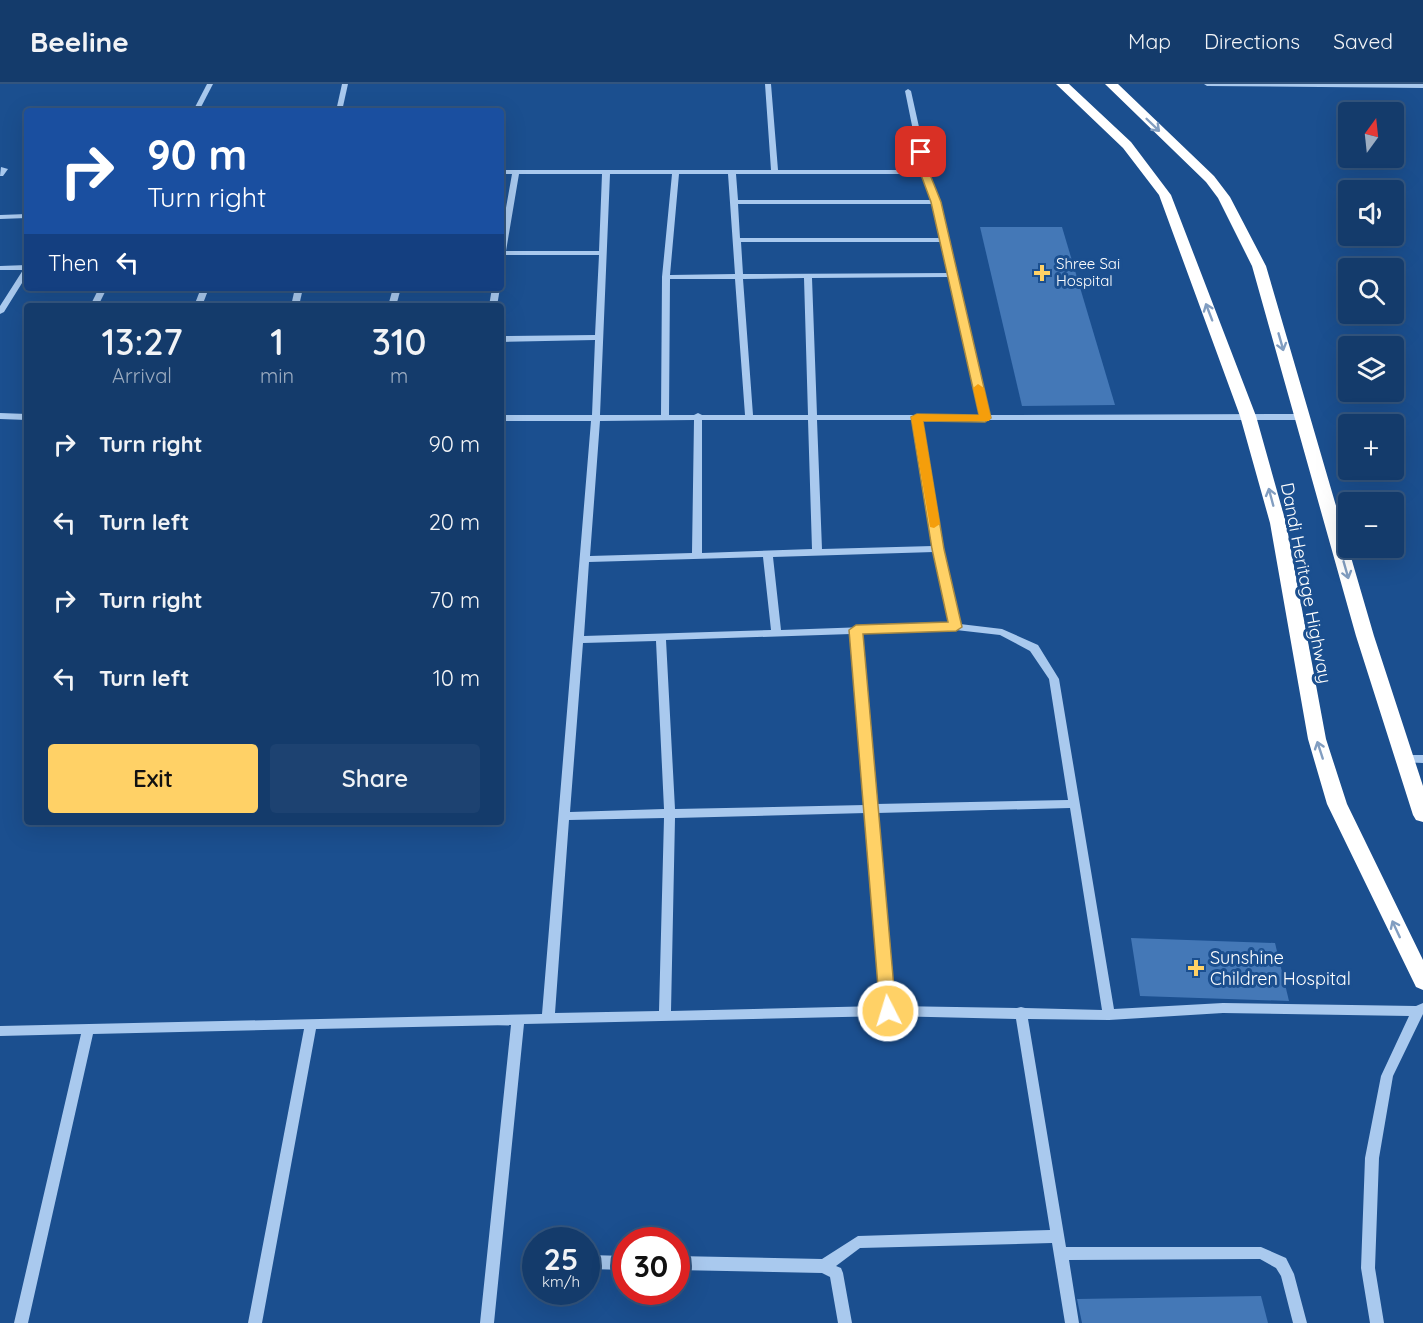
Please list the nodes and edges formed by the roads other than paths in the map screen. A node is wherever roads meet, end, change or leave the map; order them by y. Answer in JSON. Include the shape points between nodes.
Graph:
{"nodes":[{"id":1,"x":210,"y":84,"type":"edge"},
{"id":2,"x":345,"y":84,"type":"edge"},
{"id":3,"x":768,"y":84,"type":"edge"},
{"id":4,"x":1062,"y":84,"type":"edge"},
{"id":5,"x":1111,"y":84,"type":"edge"},
{"id":6,"x":1207,"y":84,"type":"edge"},
{"id":7,"x":1423,"y":86,"type":"edge"},
{"id":8,"x":908,"y":91,"type":"dead end"},
{"id":9,"x":198,"y":108,"type":"edge"},
{"id":10,"x":340,"y":108,"type":"edge"},
{"id":11,"x":504,"y":172,"type":"edge"},
{"id":12,"x":516,"y":172,"type":"junction"},
{"id":13,"x":606,"y":172,"type":"junction"},
{"id":14,"x":676,"y":172,"type":"junction"},
{"id":15,"x":732,"y":172,"type":"junction"},
{"id":16,"x":775,"y":172,"type":"junction"},
{"id":17,"x":925,"y":172,"type":"junction"},
{"id":18,"x":734,"y":202,"type":"junction"},
{"id":19,"x":936,"y":202,"type":"junction"},
{"id":20,"x":24,"y":216,"type":"edge"},
{"id":21,"x":0,"y":217,"type":"edge"},
{"id":22,"x":504,"y":238,"type":"edge"},
{"id":23,"x":737,"y":240,"type":"junction"},
{"id":24,"x":945,"y":240,"type":"junction"},
{"id":25,"x":603,"y":253,"type":"junction"},
{"id":26,"x":504,"y":254,"type":"edge"},
{"id":27,"x":0,"y":268,"type":"edge"},
{"id":28,"x":24,"y":268,"type":"edge"},
{"id":29,"x":24,"y":273,"type":"edge"},
{"id":30,"x":953,"y":275,"type":"junction"},
{"id":31,"x":808,"y":276,"type":"junction"},
{"id":32,"x":666,"y":277,"type":"junction"},
{"id":33,"x":740,"y":277,"type":"junction"},
{"id":34,"x":0,"y":312,"type":"edge"},
{"id":35,"x":599,"y":337,"type":"junction"},
{"id":36,"x":504,"y":339,"type":"edge"},
{"id":37,"x":0,"y":416,"type":"edge"},
{"id":38,"x":698,"y":416,"type":"junction"},
{"id":39,"x":749,"y":416,"type":"junction"},
{"id":40,"x":24,"y":417,"type":"edge"},
{"id":41,"x":596,"y":417,"type":"junction"},
{"id":42,"x":665,"y":417,"type":"junction"},
{"id":43,"x":917,"y":417,"type":"junction"},
{"id":44,"x":1248,"y":417,"type":"junction"},
{"id":45,"x":1302,"y":417,"type":"junction"},
{"id":46,"x":504,"y":418,"type":"edge"},
{"id":47,"x":812,"y":418,"type":"junction"},
{"id":48,"x":985,"y":418,"type":"junction"},
{"id":49,"x":938,"y":549,"type":"junction"},
{"id":50,"x":817,"y":552,"type":"junction"},
{"id":51,"x":768,"y":554,"type":"junction"},
{"id":52,"x":697,"y":556,"type":"junction"},
{"id":53,"x":585,"y":559,"type":"junction"},
{"id":54,"x":956,"y":627,"type":"junction"},
{"id":55,"x":856,"y":630,"type":"junction"},
{"id":56,"x":776,"y":633,"type":"junction"},
{"id":57,"x":661,"y":637,"type":"junction"},
{"id":58,"x":578,"y":640,"type":"junction"},
{"id":59,"x":1405,"y":759,"type":"junction"},
{"id":60,"x":1423,"y":759,"type":"edge"},
{"id":61,"x":1075,"y":804,"type":"junction"},
{"id":62,"x":871,"y":810,"type":"junction"},
{"id":63,"x":670,"y":814,"type":"junction"},
{"id":64,"x":1423,"y":815,"type":"edge"},
{"id":65,"x":564,"y":816,"type":"junction"},
{"id":66,"x":1423,"y":981,"type":"edge"},
{"id":67,"x":1420,"y":1009,"type":"edge"},
{"id":68,"x":888,"y":1011,"type":"junction"},
{"id":69,"x":1021,"y":1012,"type":"junction"},
{"id":70,"x":1109,"y":1015,"type":"junction"},
{"id":71,"x":665,"y":1016,"type":"junction"},
{"id":72,"x":518,"y":1019,"type":"junction"},
{"id":73,"x":548,"y":1019,"type":"junction"},
{"id":74,"x":311,"y":1024,"type":"junction"},
{"id":75,"x":88,"y":1029,"type":"junction"},
{"id":76,"x":0,"y":1031,"type":"edge"},
{"id":77,"x":1058,"y":1236,"type":"junction"},
{"id":78,"x":1061,"y":1254,"type":"junction"},
{"id":79,"x":690,"y":1263,"type":"edge"},
{"id":80,"x":824,"y":1266,"type":"junction"},
{"id":81,"x":21,"y":1323,"type":"edge"},
{"id":82,"x":255,"y":1323,"type":"edge"},
{"id":83,"x":487,"y":1323,"type":"edge"},
{"id":84,"x":845,"y":1323,"type":"edge"},
{"id":85,"x":1072,"y":1323,"type":"edge"},
{"id":86,"x":1300,"y":1323,"type":"edge"},
{"id":87,"x":1377,"y":1323,"type":"edge"}],
"edges":[{"from":1,"to":9,"type":"street"},
{"from":2,"to":10,"type":"street"},
{"from":3,"to":16,"type":"street"},
{"from":44,"to":4,"type":"highway","name":"Dandi Heritage Highway","one_way":true,"via":[[1166,195],[1127,145]]},
{"from":5,"to":45,"type":"highway","name":"Dandi Heritage Highway","one_way":true,"via":[[1224,197],[1259,266]]},
{"from":6,"to":7,"type":"street"},
{"from":8,"to":17,"type":"street"},
{"from":11,"to":12,"type":"street"},
{"from":12,"to":13,"type":"street"},
{"from":12,"to":22,"type":"street"},
{"from":13,"to":14,"type":"street"},
{"from":13,"to":25,"type":"street"},
{"from":14,"to":15,"type":"street"},
{"from":14,"to":32,"type":"street"},
{"from":15,"to":16,"type":"street"},
{"from":15,"to":18,"type":"street"},
{"from":16,"to":17,"type":"street"},
{"from":17,"to":19,"type":"street"},
{"from":18,"to":19,"type":"street"},
{"from":18,"to":23,"type":"street"},
{"from":19,"to":24,"type":"street"},
{"from":20,"to":21,"type":"street"},
{"from":23,"to":24,"type":"street"},
{"from":23,"to":33,"type":"street"},
{"from":24,"to":30,"type":"street"},
{"from":25,"to":26,"type":"street"},
{"from":25,"to":35,"type":"street"},
{"from":27,"to":28,"type":"street"},
{"from":29,"to":34,"type":"street"},
{"from":30,"to":31,"type":"street"},
{"from":30,"to":48,"type":"street"},
{"from":31,"to":33,"type":"street"},
{"from":31,"to":47,"type":"street"},
{"from":32,"to":33,"type":"street"},
{"from":32,"to":42,"type":"street"},
{"from":33,"to":39,"type":"street"},
{"from":35,"to":36,"type":"street"},
{"from":35,"to":41,"type":"street"},
{"from":37,"to":40,"type":"street"},
{"from":38,"to":39,"type":"street"},
{"from":38,"to":42,"type":"street"},
{"from":38,"to":52,"type":"street"},
{"from":39,"to":47,"type":"street"},
{"from":41,"to":42,"type":"street"},
{"from":41,"to":46,"type":"street"},
{"from":41,"to":53,"type":"street"},
{"from":43,"to":47,"type":"street"},
{"from":43,"to":48,"type":"street"},
{"from":43,"to":49,"type":"street"},
{"from":44,"to":45,"type":"street"},
{"from":44,"to":48,"type":"street"},
{"from":66,"to":44,"type":"highway","name":"Dandi Heritage Highway","one_way":true,"via":[[1337,804],[1317,740],[1278,523]]},
{"from":45,"to":59,"type":"highway","name":"Dandi Heritage Highway","one_way":true},
{"from":47,"to":50,"type":"street"},
{"from":49,"to":50,"type":"street"},
{"from":49,"to":54,"type":"street"},
{"from":50,"to":51,"type":"street"},
{"from":51,"to":52,"type":"street"},
{"from":51,"to":56,"type":"street"},
{"from":52,"to":53,"type":"street"},
{"from":53,"to":58,"type":"street"},
{"from":54,"to":55,"type":"street"},
{"from":54,"to":61,"type":"street","via":[[1002,632],[1034,648],[1054,679]]},
{"from":55,"to":56,"type":"street"},
{"from":55,"to":62,"type":"street"},
{"from":56,"to":57,"type":"street"},
{"from":57,"to":58,"type":"street"},
{"from":57,"to":63,"type":"street"},
{"from":58,"to":65,"type":"street"},
{"from":59,"to":60,"type":"street"},
{"from":59,"to":64,"type":"highway","name":"Dandi Heritage Highway"},
{"from":61,"to":62,"type":"street"},
{"from":61,"to":70,"type":"street"},
{"from":62,"to":63,"type":"street"},
{"from":62,"to":68,"type":"street"},
{"from":63,"to":65,"type":"street"},
{"from":63,"to":71,"type":"street"},
{"from":65,"to":73,"type":"street"},
{"from":67,"to":70,"type":"street","via":[[1223,1008]]},
{"from":67,"to":87,"type":"street","via":[[1387,1076],[1372,1158],[1368,1268]]},
{"from":68,"to":69,"type":"street"},
{"from":68,"to":71,"type":"street"},
{"from":69,"to":70,"type":"street"},
{"from":69,"to":77,"type":"street"},
{"from":71,"to":73,"type":"street"},
{"from":72,"to":73,"type":"street"},
{"from":72,"to":74,"type":"street"},
{"from":72,"to":83,"type":"street"},
{"from":74,"to":75,"type":"street"},
{"from":74,"to":82,"type":"street"},
{"from":75,"to":76,"type":"street"},
{"from":75,"to":81,"type":"street"},
{"from":77,"to":78,"type":"street"},
{"from":77,"to":80,"type":"street","via":[[858,1242]]},
{"from":78,"to":85,"type":"street"},
{"from":78,"to":86,"type":"street","via":[[1261,1253],[1281,1263]]},
{"from":79,"to":80,"type":"street"},
{"from":80,"to":84,"type":"street","via":[[836,1273]]}]}
